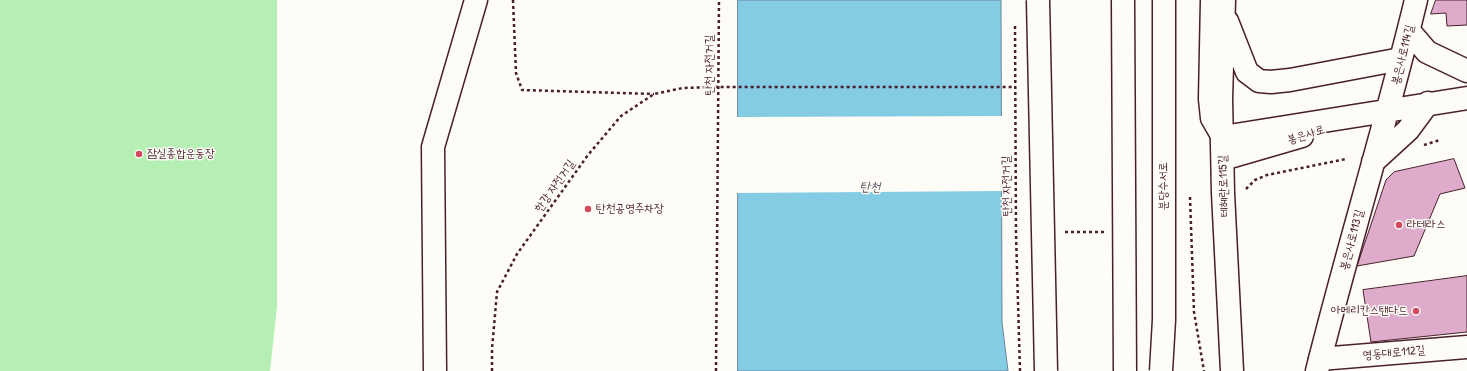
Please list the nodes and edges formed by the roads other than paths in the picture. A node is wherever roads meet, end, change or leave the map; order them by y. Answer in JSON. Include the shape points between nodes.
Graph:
{"nodes":[{"id":1,"x":476,"y":0,"type":"edge"},
{"id":2,"x":1038,"y":0,"type":"edge"},
{"id":3,"x":1123,"y":0,"type":"edge"},
{"id":4,"x":1164,"y":0,"type":"edge"},
{"id":5,"x":1416,"y":0,"type":"edge"},
{"id":6,"x":1220,"y":4,"type":"edge"},
{"id":7,"x":1409,"y":31,"type":"junction"},
{"id":8,"x":1401,"y":59,"type":"junction"},
{"id":9,"x":1467,"y":71,"type":"edge"},
{"id":10,"x":1467,"y":98,"type":"edge"},
{"id":11,"x":1428,"y":103,"type":"junction"},
{"id":12,"x":1389,"y":110,"type":"junction"},
{"id":13,"x":1223,"y":137,"type":"junction"},
{"id":14,"x":1223,"y":159,"type":"junction"},
{"id":15,"x":1373,"y":163,"type":"junction"},
{"id":16,"x":1164,"y":320,"type":"junction"},
{"id":17,"x":1467,"y":347,"type":"edge"},
{"id":18,"x":1319,"y":365,"type":"edge"},
{"id":19,"x":434,"y":371,"type":"edge"},
{"id":20,"x":1046,"y":371,"type":"edge"},
{"id":21,"x":1125,"y":371,"type":"edge"},
{"id":22,"x":1161,"y":371,"type":"edge"},
{"id":23,"x":1170,"y":371,"type":"edge"},
{"id":24,"x":1232,"y":371,"type":"edge"}],
"edges":[{"from":1,"to":19,"type":"main road","via":[[433,147]]},
{"from":2,"to":20,"type":"main road","bridge":true},
{"from":3,"to":21,"type":"main road","bridge":true},
{"from":4,"to":16,"type":"main road","name":"분당수서로","bridge":true},
{"from":5,"to":7,"type":"main road","name":"봉은사로114길"},
{"from":6,"to":8,"type":"main road","via":[[1246,72],[1259,81],[1290,80]]},
{"from":6,"to":13,"type":"main road","via":[[1210,99],[1212,118]]},
{"from":7,"to":8,"type":"main road","name":"봉은사로114길"},
{"from":7,"to":9,"type":"main road","via":[[1427,52]]},
{"from":8,"to":12,"type":"main road","name":"봉은사로114길"},
{"from":10,"to":11,"type":"main road","name":"봉은사로"},
{"from":11,"to":12,"type":"main road","name":"봉은사로"},
{"from":11,"to":15,"type":"main road","via":[[1408,130]]},
{"from":12,"to":13,"type":"main road","name":"봉은사로"},
{"from":12,"to":14,"type":"main road","name":"봉은사로"},
{"from":12,"to":15,"type":"main road","name":"봉은사로113길"},
{"from":13,"to":14,"type":"main road","name":"테헤란로115길"},
{"from":14,"to":24,"type":"main road","name":"테헤란로115길"},
{"from":15,"to":18,"type":"main road","name":"봉은사로113길"},
{"from":16,"to":22,"type":"main road","name":"분당수서로","bridge":true},
{"from":16,"to":23,"type":"main road","bridge":true},
{"from":17,"to":18,"type":"main road","name":"영동대로112길"}]}
